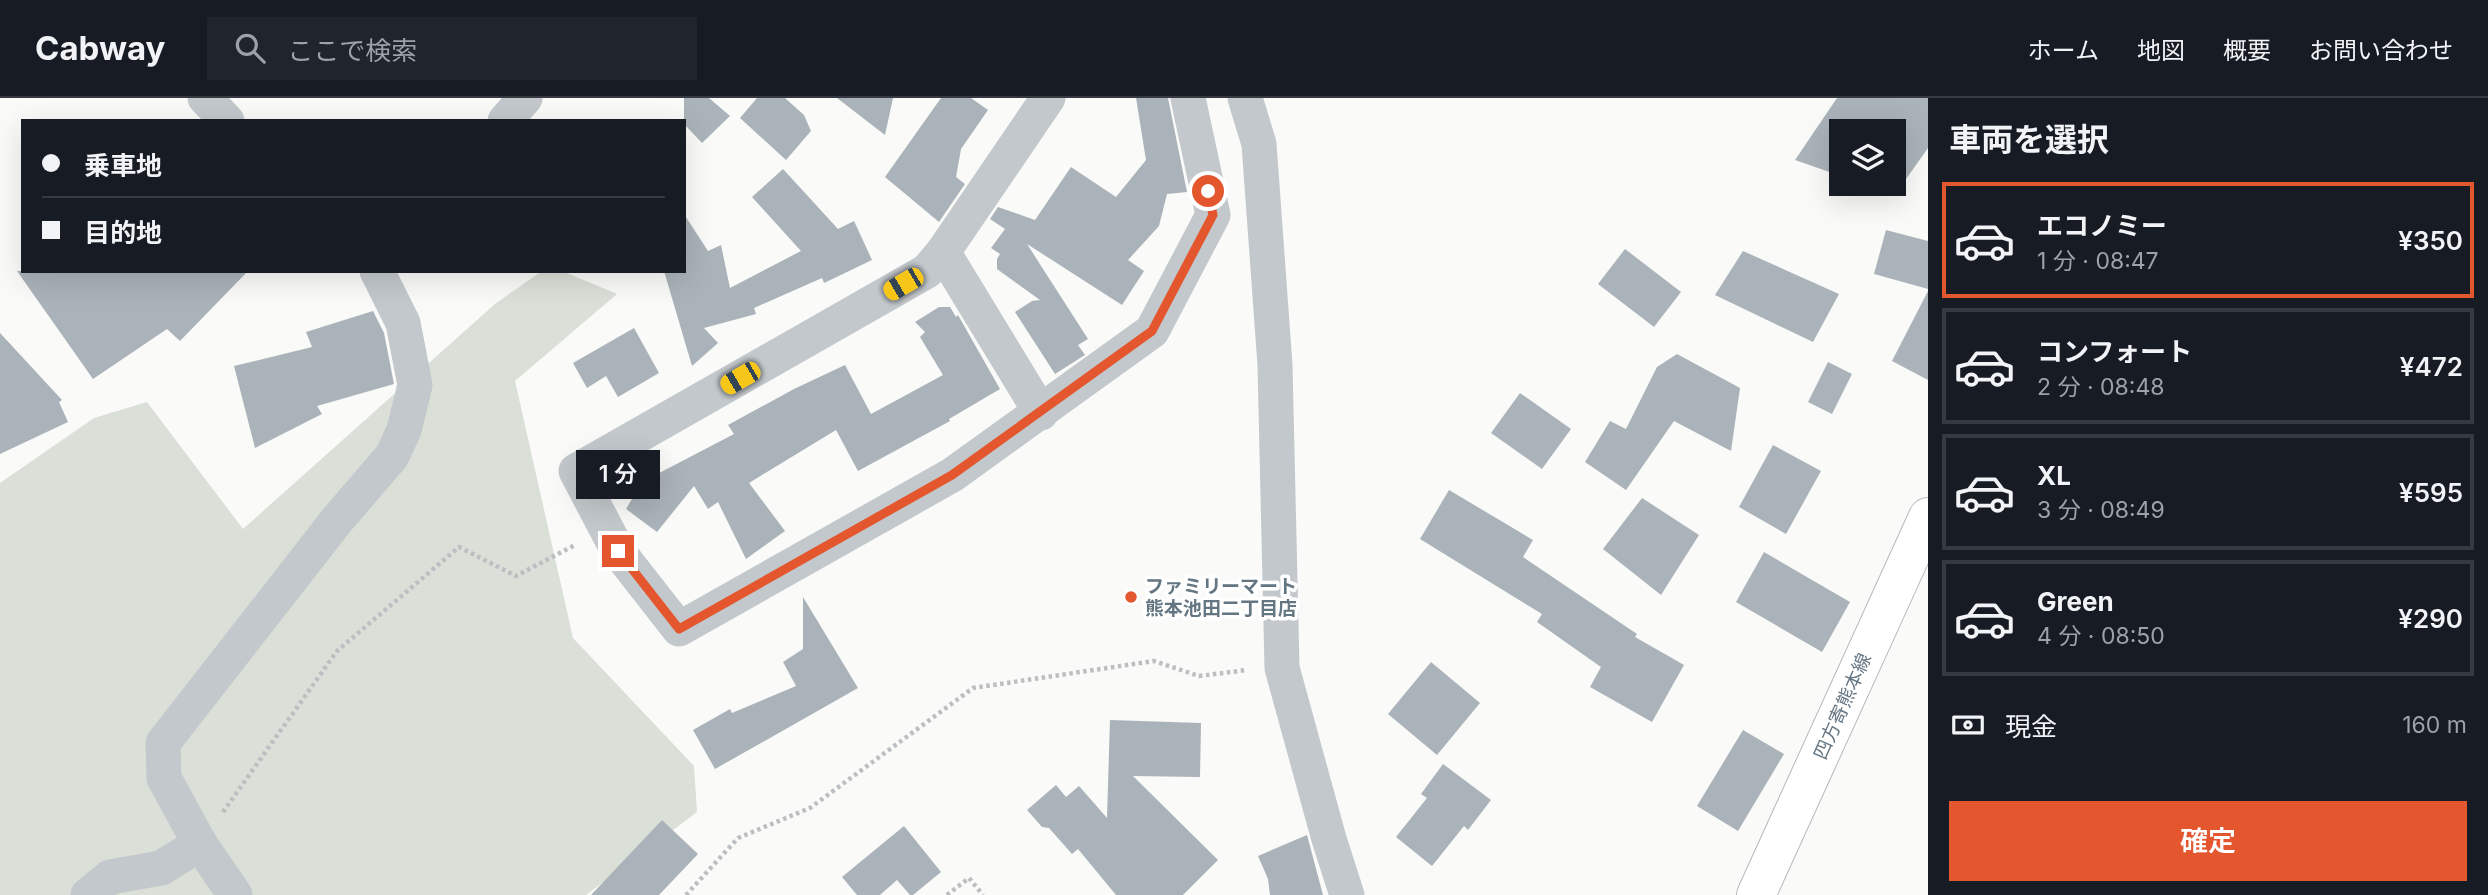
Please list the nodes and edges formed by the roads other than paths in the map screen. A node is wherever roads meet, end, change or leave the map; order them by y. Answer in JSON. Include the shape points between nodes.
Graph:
{"nodes":[{"id":1,"x":205,"y":98,"type":"edge"},
{"id":2,"x":525,"y":98,"type":"edge"},
{"id":3,"x":1048,"y":98,"type":"edge"},
{"id":4,"x":1188,"y":98,"type":"edge"},
{"id":5,"x":1245,"y":98,"type":"edge"},
{"id":6,"x":225,"y":119,"type":"edge"},
{"id":7,"x":507,"y":119,"type":"edge"},
{"id":8,"x":943,"y":252,"type":"junction"},
{"id":9,"x":378,"y":273,"type":"edge"},
{"id":10,"x":1041,"y":412,"type":"junction"},
{"id":11,"x":1928,"y":517,"type":"edge"},
{"id":12,"x":200,"y":844,"type":"junction"},
{"id":13,"x":88,"y":895,"type":"edge"},
{"id":14,"x":235,"y":895,"type":"edge"},
{"id":15,"x":1347,"y":895,"type":"edge"},
{"id":16,"x":1756,"y":895,"type":"edge"}],
"edges":[{"from":1,"to":6,"type":"street"},
{"from":2,"to":7,"type":"street"},
{"from":3,"to":8,"type":"street"},
{"from":4,"to":10,"type":"street","via":[[1213,215],[1152,331]]},
{"from":5,"to":15,"type":"street","via":[[1259,145],[1274,351],[1282,662]]},
{"from":8,"to":10,"type":"street"},
{"from":8,"to":10,"type":"street","via":[[927,271],[576,471],[618,551],[679,629],[952,475]]},
{"from":9,"to":12,"type":"street","via":[[402,323],[415,384],[404,430],[392,456],[163,743],[164,778]]},
{"from":11,"to":16,"type":"main road","name":"四方寄熊本線"},
{"from":12,"to":13,"type":"street","via":[[161,868],[110,877]]},
{"from":12,"to":14,"type":"street"}]}
